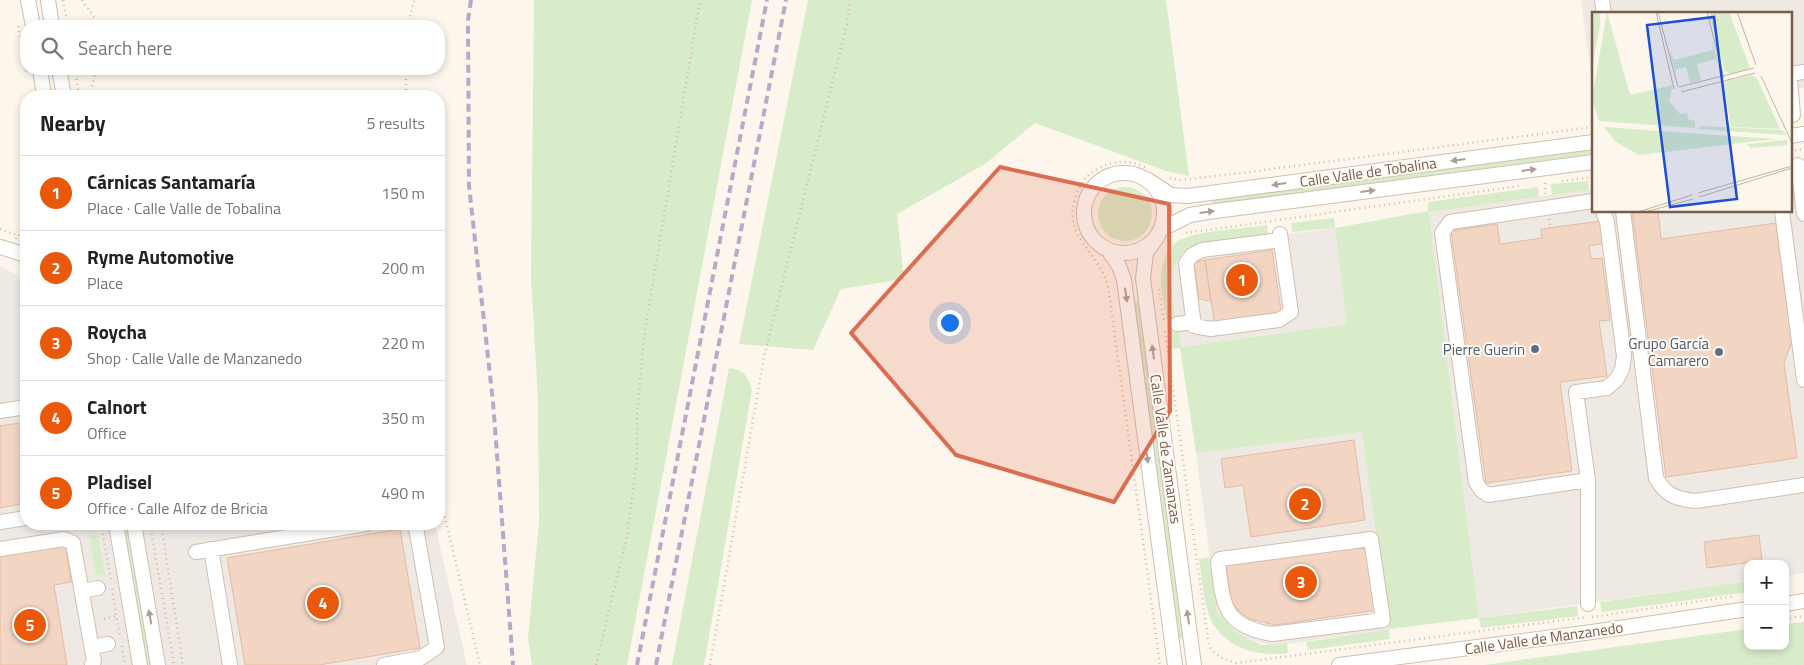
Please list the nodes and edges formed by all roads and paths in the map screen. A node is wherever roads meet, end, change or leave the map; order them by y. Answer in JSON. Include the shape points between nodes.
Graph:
{"nodes":[{"id":1,"x":28,"y":0,"type":"edge"},
{"id":2,"x":48,"y":0,"type":"edge"},
{"id":3,"x":63,"y":0,"type":"edge"},
{"id":4,"x":82,"y":0,"type":"edge"},
{"id":5,"x":414,"y":0,"type":"edge"},
{"id":6,"x":700,"y":0,"type":"edge"},
{"id":7,"x":850,"y":0,"type":"edge"},
{"id":8,"x":17,"y":19,"type":"dead end"},
{"id":9,"x":31,"y":20,"type":"edge"},
{"id":10,"x":51,"y":20,"type":"edge"},
{"id":11,"x":67,"y":20,"type":"edge"},
{"id":12,"x":96,"y":20,"type":"edge"},
{"id":13,"x":409,"y":20,"type":"edge"},
{"id":14,"x":20,"y":36,"type":"edge"},
{"id":15,"x":41,"y":75,"type":"edge"},
{"id":16,"x":60,"y":75,"type":"edge"},
{"id":17,"x":76,"y":75,"type":"edge"},
{"id":18,"x":95,"y":75,"type":"edge"},
{"id":19,"x":406,"y":75,"type":"edge"},
{"id":20,"x":43,"y":90,"type":"edge"},
{"id":21,"x":63,"y":90,"type":"edge"},
{"id":22,"x":78,"y":90,"type":"edge"},
{"id":23,"x":91,"y":90,"type":"edge"},
{"id":24,"x":406,"y":90,"type":"edge"},
{"id":25,"x":1792,"y":90,"type":"edge"},
{"id":26,"x":1796,"y":115,"type":"edge"},
{"id":27,"x":1592,"y":142,"type":"edge"},
{"id":28,"x":1592,"y":162,"type":"edge"},
{"id":29,"x":1800,"y":172,"type":"edge"},
{"id":30,"x":1592,"y":177,"type":"edge"},
{"id":31,"x":1148,"y":180,"type":"junction"},
{"id":32,"x":1545,"y":183,"type":"junction"},
{"id":33,"x":1535,"y":184,"type":"dead end"},
{"id":34,"x":1526,"y":186,"type":"dead end"},
{"id":35,"x":1545,"y":196,"type":"dead end"},
{"id":36,"x":1592,"y":202,"type":"edge"},
{"id":37,"x":1603,"y":212,"type":"edge"},
{"id":38,"x":1622,"y":212,"type":"edge"},
{"id":39,"x":1782,"y":212,"type":"edge"},
{"id":40,"x":1804,"y":214,"type":"edge"},
{"id":41,"x":0,"y":229,"type":"edge"},
{"id":42,"x":1160,"y":232,"type":"junction"},
{"id":43,"x":17,"y":235,"type":"dead end"},
{"id":44,"x":1180,"y":236,"type":"dead end"},
{"id":45,"x":0,"y":247,"type":"edge"},
{"id":46,"x":1108,"y":250,"type":"junction"},
{"id":47,"x":20,"y":253,"type":"edge"},
{"id":48,"x":1159,"y":286,"type":"dead end"},
{"id":49,"x":1112,"y":314,"type":"dead end"},
{"id":50,"x":1194,"y":322,"type":"junction"},
{"id":51,"x":1177,"y":324,"type":"dead end"},
{"id":52,"x":1804,"y":380,"type":"edge"},
{"id":53,"x":20,"y":408,"type":"edge"},
{"id":54,"x":0,"y":411,"type":"edge"},
{"id":55,"x":1588,"y":480,"type":"junction"},
{"id":56,"x":1804,"y":485,"type":"edge"},
{"id":57,"x":445,"y":517,"type":"edge"},
{"id":58,"x":20,"y":519,"type":"edge"},
{"id":59,"x":0,"y":522,"type":"edge"},
{"id":60,"x":102,"y":530,"type":"edge"},
{"id":61,"x":117,"y":530,"type":"edge"},
{"id":62,"x":135,"y":530,"type":"edge"},
{"id":63,"x":151,"y":530,"type":"edge"},
{"id":64,"x":162,"y":530,"type":"edge"},
{"id":65,"x":329,"y":530,"type":"edge"},
{"id":66,"x":416,"y":530,"type":"edge"},
{"id":67,"x":0,"y":549,"type":"edge"},
{"id":68,"x":211,"y":549,"type":"junction"},
{"id":69,"x":196,"y":552,"type":"dead end"},
{"id":70,"x":98,"y":588,"type":"dead end"},
{"id":71,"x":82,"y":591,"type":"junction"},
{"id":72,"x":1738,"y":596,"type":"dead end"},
{"id":73,"x":1804,"y":601,"type":"edge"},
{"id":74,"x":1789,"y":603,"type":"edge"},
{"id":75,"x":1588,"y":604,"type":"dead end"},
{"id":76,"x":1744,"y":610,"type":"edge"},
{"id":77,"x":117,"y":616,"type":"junction"},
{"id":78,"x":1804,"y":616,"type":"edge"},
{"id":79,"x":1789,"y":618,"type":"edge"},
{"id":80,"x":104,"y":619,"type":"dead end"},
{"id":81,"x":1296,"y":638,"type":"joint"},
{"id":82,"x":108,"y":644,"type":"dead end"},
{"id":83,"x":92,"y":647,"type":"junction"},
{"id":84,"x":1236,"y":664,"type":"edge"},
{"id":85,"x":92,"y":665,"type":"edge"},
{"id":86,"x":125,"y":665,"type":"edge"},
{"id":87,"x":140,"y":665,"type":"edge"},
{"id":88,"x":158,"y":665,"type":"edge"},
{"id":89,"x":174,"y":665,"type":"edge"},
{"id":90,"x":183,"y":665,"type":"edge"},
{"id":91,"x":230,"y":665,"type":"edge"},
{"id":92,"x":384,"y":665,"type":"edge"},
{"id":93,"x":480,"y":665,"type":"edge"},
{"id":94,"x":596,"y":665,"type":"edge"},
{"id":95,"x":710,"y":665,"type":"edge"},
{"id":96,"x":1160,"y":665,"type":"edge"},
{"id":97,"x":1176,"y":665,"type":"edge"},
{"id":98,"x":1194,"y":665,"type":"edge"},
{"id":99,"x":1339,"y":665,"type":"edge"}],
"edges":[{"from":1,"to":9,"type":"street"},
{"from":2,"to":10,"type":"street"},
{"from":3,"to":11,"type":"path"},
{"from":4,"to":12,"type":"path"},
{"from":5,"to":13,"type":"path"},
{"from":6,"to":94,"type":"path","via":[[644,336],[637,415],[637,459],[627,536]]},
{"from":7,"to":95,"type":"path","via":[[847,24],[764,357]]},
{"from":8,"to":14,"type":"path"},
{"from":15,"to":20,"type":"street"},
{"from":16,"to":21,"type":"street"},
{"from":17,"to":22,"type":"path"},
{"from":18,"to":23,"type":"path"},
{"from":19,"to":24,"type":"path"},
{"from":25,"to":26,"type":"street"},
{"from":27,"to":31,"type":"street","name":"Calle Valle de Tobalina","one_way":true,"via":[[1188,196],[1171,195]]},
{"from":42,"to":28,"type":"street","name":"Calle Valle de Tobalina","one_way":true,"via":[[1190,215],[1208,212]]},
{"from":29,"to":40,"type":"street"},
{"from":30,"to":32,"type":"path"},
{"from":31,"to":42,"type":"street","via":[[1162,198],[1164,220]]},
{"from":31,"to":46,"type":"street","via":[[1130,173],[1110,175],[1088,195],[1084,210],[1087,229],[1096,242]]},
{"from":32,"to":33,"type":"path"},
{"from":32,"to":35,"type":"path"},
{"from":34,"to":44,"type":"path","via":[[1198,230]]},
{"from":36,"to":55,"type":"street","via":[[1450,222],[1442,233],[1476,482],[1488,495]]},
{"from":37,"to":55,"type":"street","via":[[1624,357],[1618,379],[1607,388],[1576,392]]},
{"from":38,"to":56,"type":"street","via":[[1656,478],[1662,489],[1679,499],[1696,501]]},
{"from":39,"to":52,"type":"street"},
{"from":41,"to":43,"type":"path"},
{"from":42,"to":46,"type":"street","via":[[1146,248],[1136,252],[1125,254]]},
{"from":98,"to":42,"type":"street","name":"Calle Valle de Zamanzas","one_way":true,"via":[[1143,278],[1146,253]]},
{"from":45,"to":47,"type":"street"},
{"from":46,"to":97,"type":"street","name":"Calle Valle de Zamanzas","one_way":true,"via":[[1124,280]]},
{"from":48,"to":84,"type":"path","via":[[1209,647],[1216,655]]},
{"from":49,"to":96,"type":"path"},
{"from":50,"to":50,"type":"street","via":[[1186,263],[1192,256],[1202,250],[1281,237],[1288,316],[1212,329],[1199,328],[1194,326]]},
{"from":50,"to":51,"type":"street"},
{"from":53,"to":54,"type":"street"},
{"from":55,"to":75,"type":"street"},
{"from":57,"to":93,"type":"path"},
{"from":58,"to":59,"type":"street"},
{"from":60,"to":77,"type":"path"},
{"from":61,"to":87,"type":"street"},
{"from":88,"to":62,"type":"street","one_way":true},
{"from":63,"to":89,"type":"path"},
{"from":64,"to":90,"type":"path"},
{"from":65,"to":68,"type":"street"},
{"from":66,"to":92,"type":"street","via":[[437,647],[421,658]]},
{"from":67,"to":71,"type":"street","via":[[68,539],[73,543]]},
{"from":68,"to":69,"type":"street"},
{"from":68,"to":91,"type":"street"},
{"from":70,"to":71,"type":"street"},
{"from":71,"to":83,"type":"street"},
{"from":72,"to":84,"type":"path"},
{"from":73,"to":74,"type":"street"},
{"from":76,"to":99,"type":"street","name":"Calle Valle de Manzanedo"},
{"from":77,"to":80,"type":"path"},
{"from":77,"to":86,"type":"path"},
{"from":78,"to":79,"type":"path"},
{"from":81,"to":81,"type":"street","via":[[1383,620],[1371,539],[1220,559],[1223,603],[1230,614],[1255,631]]},
{"from":82,"to":83,"type":"street"},
{"from":83,"to":85,"type":"street"}]}
